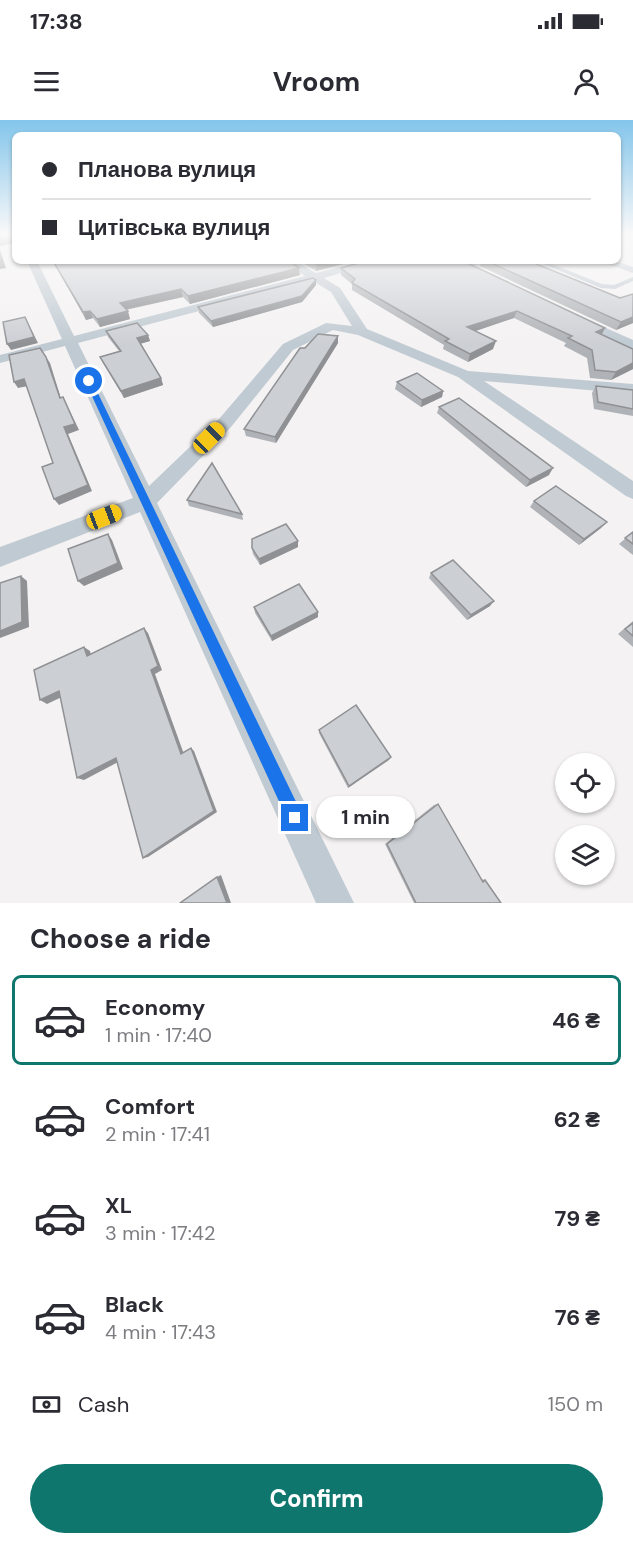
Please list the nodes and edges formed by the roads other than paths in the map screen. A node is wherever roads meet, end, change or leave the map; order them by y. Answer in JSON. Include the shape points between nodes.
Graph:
{"nodes":[{"id":1,"x":40,"y":271,"type":"edge"},
{"id":2,"x":304,"y":271,"type":"edge"},
{"id":3,"x":339,"y":271,"type":"edge"},
{"id":4,"x":477,"y":271,"type":"edge"},
{"id":5,"x":563,"y":271,"type":"edge"},
{"id":6,"x":488,"y":276,"type":"edge"},
{"id":7,"x":314,"y":277,"type":"junction"},
{"id":8,"x":633,"y":279,"type":"edge"},
{"id":9,"x":571,"y":315,"type":"edge"},
{"id":10,"x":362,"y":332,"type":"junction"},
{"id":11,"x":70,"y":340,"type":"junction"},
{"id":12,"x":633,"y":345,"type":"edge"},
{"id":13,"x":0,"y":359,"type":"edge"},
{"id":14,"x":463,"y":374,"type":"junction"},
{"id":15,"x":633,"y":389,"type":"edge"},
{"id":16,"x":633,"y":491,"type":"edge"},
{"id":17,"x":146,"y":501,"type":"junction"},
{"id":18,"x":0,"y":557,"type":"edge"},
{"id":19,"x":335,"y":903,"type":"edge"}],
"edges":[{"from":1,"to":11,"type":"street"},
{"from":2,"to":7,"type":"street"},
{"from":3,"to":7,"type":"street"},
{"from":4,"to":6,"type":"street"},
{"from":5,"to":8,"type":"lane","via":[[601,286],[615,287]]},
{"from":7,"to":10,"type":"street","via":[[336,290]]},
{"from":7,"to":11,"type":"street"},
{"from":9,"to":12,"type":"street"},
{"from":10,"to":14,"type":"street"},
{"from":10,"to":17,"type":"street","via":[[331,326],[288,347],[225,423]]},
{"from":11,"to":13,"type":"street"},
{"from":11,"to":17,"type":"street"},
{"from":14,"to":15,"type":"street"},
{"from":14,"to":16,"type":"street"},
{"from":17,"to":18,"type":"street"},
{"from":17,"to":19,"type":"street"}]}
